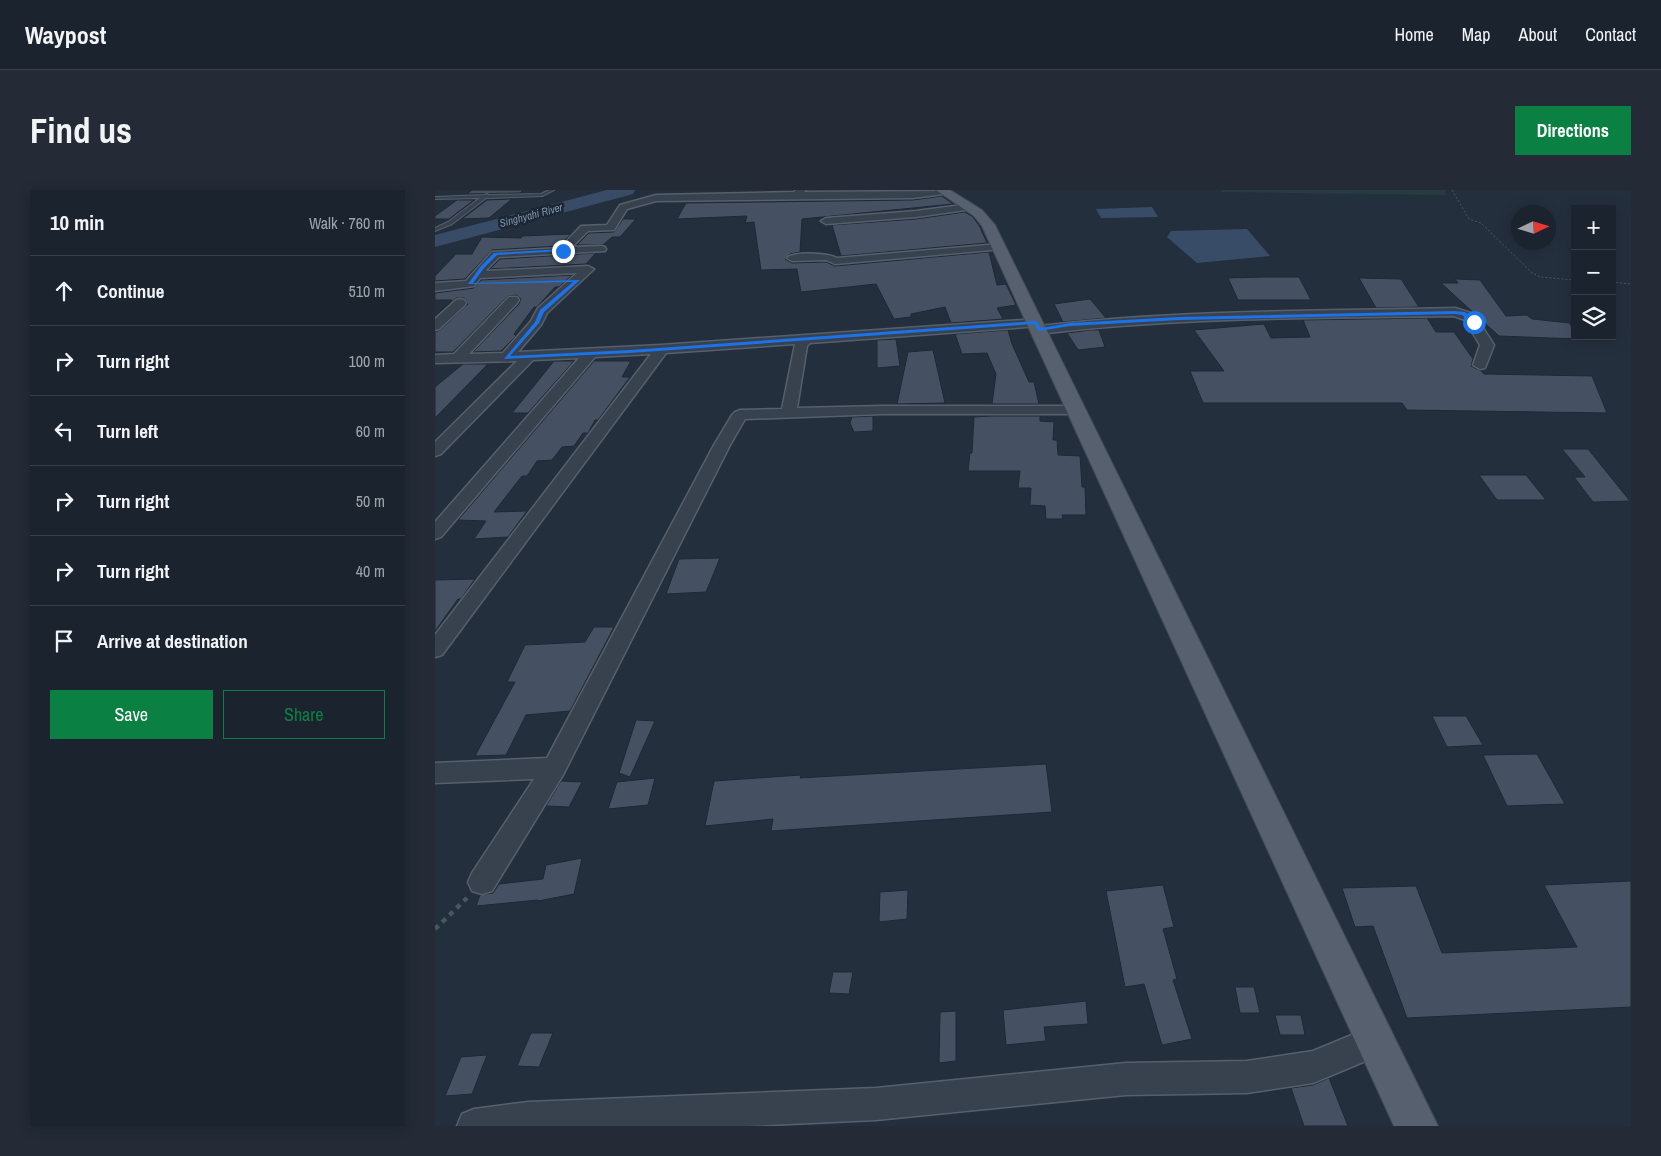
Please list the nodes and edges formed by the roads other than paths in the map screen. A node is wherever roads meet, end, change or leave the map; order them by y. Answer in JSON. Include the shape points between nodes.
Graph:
{"nodes":[{"id":1,"x":494,"y":190,"type":"edge"},
{"id":2,"x":552,"y":190,"type":"edge"},
{"id":3,"x":943,"y":191,"type":"edge"},
{"id":4,"x":727,"y":193,"type":"edge"},
{"id":5,"x":799,"y":193,"type":"edge"},
{"id":6,"x":485,"y":196,"type":"junction"},
{"id":7,"x":435,"y":198,"type":"edge"},
{"id":8,"x":970,"y":207,"type":"junction"},
{"id":9,"x":826,"y":221,"type":"dead end"},
{"id":10,"x":435,"y":230,"type":"edge"},
{"id":11,"x":999,"y":247,"type":"junction"},
{"id":12,"x":601,"y":248,"type":"dead end"},
{"id":13,"x":563,"y":251,"type":"junction"},
{"id":14,"x":792,"y":258,"type":"dead end"},
{"id":15,"x":474,"y":280,"type":"junction"},
{"id":16,"x":435,"y":287,"type":"edge"},
{"id":17,"x":513,"y":300,"type":"dead end"},
{"id":18,"x":460,"y":303,"type":"dead end"},
{"id":19,"x":435,"y":326,"type":"edge"},
{"id":20,"x":1038,"y":326,"type":"junction"},
{"id":21,"x":808,"y":338,"type":"junction"},
{"id":22,"x":661,"y":349,"type":"junction"},
{"id":23,"x":590,"y":354,"type":"junction"},
{"id":24,"x":528,"y":357,"type":"junction"},
{"id":25,"x":506,"y":358,"type":"junction"},
{"id":26,"x":457,"y":359,"type":"junction"},
{"id":27,"x":435,"y":360,"type":"edge"},
{"id":28,"x":1480,"y":365,"type":"dead end"},
{"id":29,"x":1076,"y":410,"type":"junction"},
{"id":30,"x":789,"y":413,"type":"junction"},
{"id":31,"x":435,"y":451,"type":"edge"},
{"id":32,"x":435,"y":533,"type":"edge"},
{"id":33,"x":435,"y":650,"type":"edge"},
{"id":34,"x":554,"y":768,"type":"junction"},
{"id":35,"x":435,"y":773,"type":"edge"},
{"id":36,"x":482,"y":882,"type":"road end"},
{"id":37,"x":1376,"y":1041,"type":"junction"},
{"id":38,"x":474,"y":1126,"type":"edge"},
{"id":39,"x":1416,"y":1126,"type":"edge"}],
"edges":[{"from":1,"to":6,"type":"lane"},
{"from":2,"to":6,"type":"lane","via":[[541,195]]},
{"from":3,"to":5,"type":"street","via":[[913,195]]},
{"from":3,"to":8,"type":"main road"},
{"from":4,"to":5,"type":"street"},
{"from":4,"to":13,"type":"street","via":[[656,198],[623,207],[610,228],[585,228]]},
{"from":6,"to":7,"type":"lane"},
{"from":6,"to":10,"type":"lane","via":[[450,223]]},
{"from":8,"to":9,"type":"street"},
{"from":8,"to":11,"type":"main road","via":[[989,225]]},
{"from":11,"to":14,"type":"street","via":[[835,261],[828,257]]},
{"from":11,"to":20,"type":"main road"},
{"from":12,"to":13,"type":"street"},
{"from":13,"to":15,"type":"street","via":[[496,254]]},
{"from":15,"to":16,"type":"street"},
{"from":15,"to":25,"type":"street","via":[[588,269],[542,311],[537,322]]},
{"from":17,"to":26,"type":"street"},
{"from":18,"to":19,"type":"street"},
{"from":20,"to":21,"type":"street"},
{"from":20,"to":28,"type":"street","via":[[1179,318],[1455,312],[1469,317],[1487,344]]},
{"from":20,"to":29,"type":"main road"},
{"from":21,"to":22,"type":"street"},
{"from":21,"to":30,"type":"street","via":[[801,345]]},
{"from":22,"to":23,"type":"street"},
{"from":22,"to":33,"type":"street"},
{"from":23,"to":24,"type":"street"},
{"from":23,"to":32,"type":"street"},
{"from":24,"to":25,"type":"street"},
{"from":24,"to":31,"type":"street"},
{"from":25,"to":26,"type":"street"},
{"from":26,"to":27,"type":"street"},
{"from":29,"to":30,"type":"street"},
{"from":29,"to":37,"type":"main road"},
{"from":30,"to":34,"type":"street","via":[[740,415]]},
{"from":34,"to":35,"type":"street"},
{"from":34,"to":36,"type":"street"},
{"from":37,"to":38,"type":"street","via":[[1313,1067],[1247,1077],[1126,1079],[876,1104],[528,1119]]},
{"from":37,"to":39,"type":"main road"}]}
